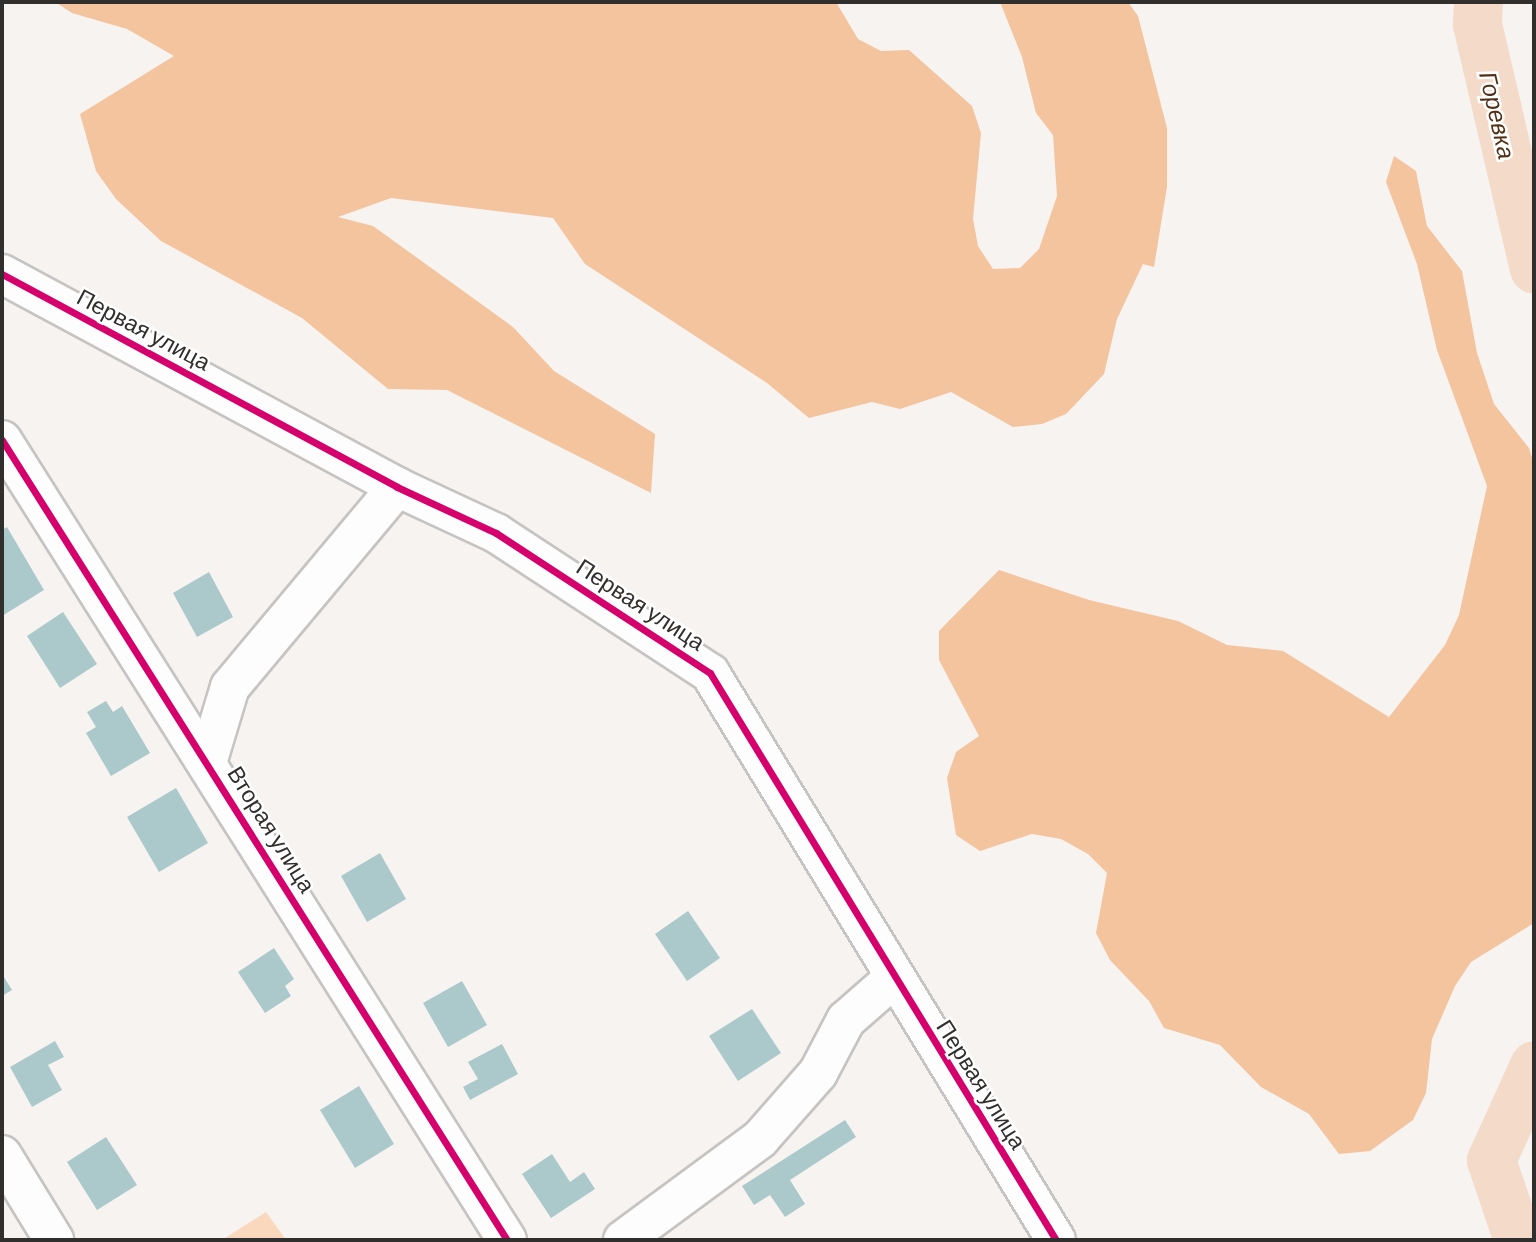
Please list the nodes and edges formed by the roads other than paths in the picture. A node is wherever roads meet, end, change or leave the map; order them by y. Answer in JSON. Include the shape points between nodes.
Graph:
{"nodes":[{"id":1,"x":2,"y":274,"type":"edge"},
{"id":2,"x":2,"y":440,"type":"edge"},
{"id":3,"x":397,"y":487,"type":"junction"},
{"id":4,"x":208,"y":763,"type":"junction"},
{"id":5,"x":894,"y":978,"type":"junction"},
{"id":6,"x":2,"y":1155,"type":"edge"},
{"id":7,"x":54,"y":1240,"type":"edge"},
{"id":8,"x":507,"y":1240,"type":"edge"},
{"id":9,"x":623,"y":1240,"type":"edge"},
{"id":10,"x":1056,"y":1240,"type":"edge"}],
"edges":[{"from":1,"to":3,"type":"street","name":"Первая улица"},
{"from":2,"to":4,"type":"street","name":"Вторая улица"},
{"from":3,"to":4,"type":"street","via":[[230,687]]},
{"from":3,"to":5,"type":"street","name":"Первая улица","via":[[496,533],[710,673]]},
{"from":4,"to":8,"type":"street","name":"Вторая улица"},
{"from":5,"to":9,"type":"street","via":[[846,1020],[818,1073],[760,1139]]},
{"from":5,"to":10,"type":"street","name":"Первая улица"},
{"from":6,"to":7,"type":"street"}]}
